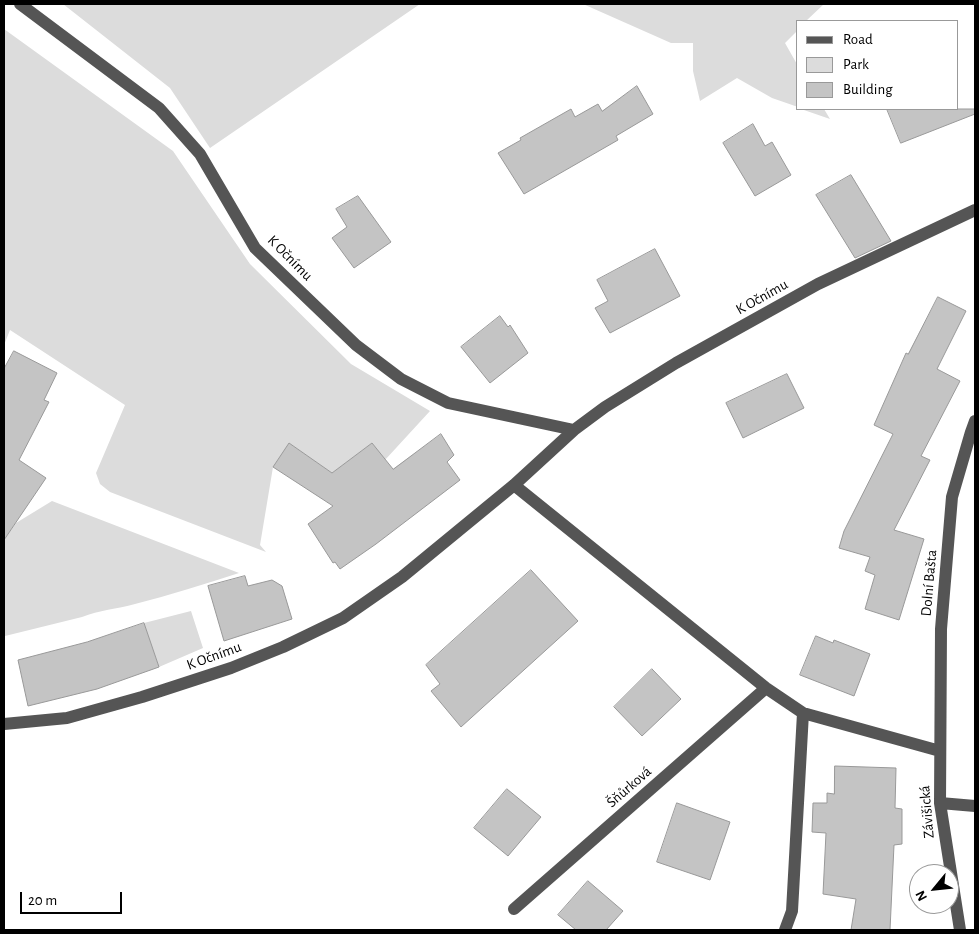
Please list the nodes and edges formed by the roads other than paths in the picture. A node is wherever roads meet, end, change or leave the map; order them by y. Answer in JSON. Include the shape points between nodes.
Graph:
{"nodes":[{"id":1,"x":20,"y":4,"type":"edge"},
{"id":2,"x":975,"y":210,"type":"edge"},
{"id":3,"x":975,"y":421,"type":"edge"},
{"id":4,"x":574,"y":430,"type":"junction"},
{"id":5,"x":514,"y":486,"type":"junction"},
{"id":6,"x":766,"y":688,"type":"junction"},
{"id":7,"x":803,"y":714,"type":"junction"},
{"id":8,"x":4,"y":724,"type":"edge"},
{"id":9,"x":940,"y":750,"type":"junction"},
{"id":10,"x":940,"y":803,"type":"junction"},
{"id":11,"x":975,"y":806,"type":"edge"},
{"id":12,"x":514,"y":909,"type":"dead end"},
{"id":13,"x":786,"y":930,"type":"edge"},
{"id":14,"x":960,"y":930,"type":"edge"}],
"edges":[{"from":1,"to":4,"type":"street","name":"K Očnímu","via":[[159,108],[200,154],[255,248],[356,345],[402,379],[448,403]]},
{"from":2,"to":4,"type":"street","name":"K Očnímu","via":[[818,284],[676,363]]},
{"from":3,"to":9,"type":"street","name":"Dolní Bašta","via":[[952,497],[941,629]]},
{"from":4,"to":5,"type":"street","name":"K Očnímu"},
{"from":5,"to":6,"type":"street"},
{"from":5,"to":8,"type":"street","name":"K Očnímu","via":[[402,577],[343,618],[283,647],[222,671],[68,718]]},
{"from":6,"to":7,"type":"street"},
{"from":6,"to":12,"type":"street","name":"Šňůrková"},
{"from":7,"to":9,"type":"street"},
{"from":7,"to":13,"type":"street","via":[[792,911]]},
{"from":9,"to":10,"type":"street","name":"Závišická"},
{"from":10,"to":11,"type":"street"},
{"from":10,"to":14,"type":"street","name":"Závišická"}]}
